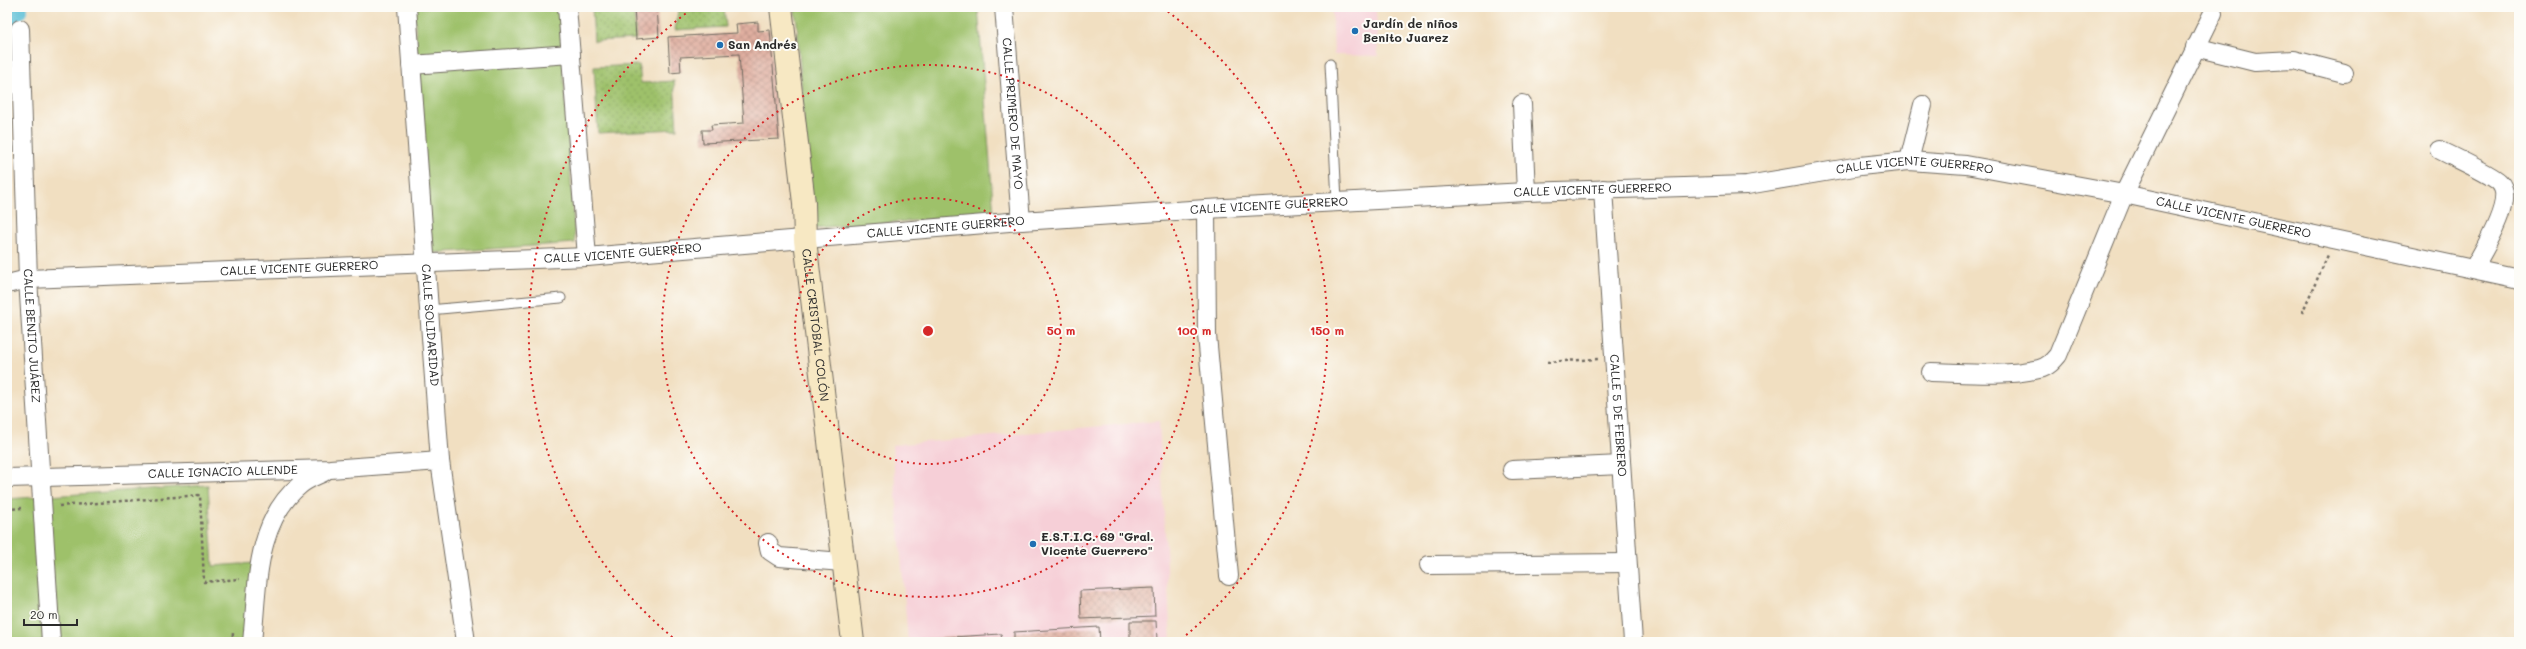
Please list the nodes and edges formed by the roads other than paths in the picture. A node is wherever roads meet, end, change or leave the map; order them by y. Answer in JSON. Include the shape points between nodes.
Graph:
{"nodes":[{"id":1,"x":407,"y":7,"type":"edge"},
{"id":2,"x":567,"y":7,"type":"edge"},
{"id":3,"x":781,"y":7,"type":"edge"},
{"id":4,"x":1004,"y":7,"type":"edge"},
{"id":5,"x":2213,"y":13,"type":"dead end"},
{"id":6,"x":20,"y":28,"type":"dead end"},
{"id":7,"x":2196,"y":47,"type":"junction"},
{"id":8,"x":571,"y":54,"type":"junction"},
{"id":9,"x":1330,"y":64,"type":"dead end"},
{"id":10,"x":411,"y":65,"type":"junction"},
{"id":11,"x":2344,"y":73,"type":"dead end"},
{"id":12,"x":1522,"y":104,"type":"dead end"},
{"id":13,"x":1923,"y":104,"type":"dead end"},
{"id":14,"x":2440,"y":150,"type":"dead end"},
{"id":15,"x":1909,"y":161,"type":"junction"},
{"id":16,"x":1603,"y":189,"type":"junction"},
{"id":17,"x":1526,"y":192,"type":"junction"},
{"id":18,"x":2124,"y":194,"type":"junction"},
{"id":19,"x":1337,"y":201,"type":"junction"},
{"id":20,"x":1206,"y":209,"type":"junction"},
{"id":21,"x":1021,"y":221,"type":"junction"},
{"id":22,"x":805,"y":240,"type":"junction"},
{"id":23,"x":587,"y":257,"type":"junction"},
{"id":24,"x":424,"y":263,"type":"junction"},
{"id":25,"x":2474,"y":268,"type":"junction"},
{"id":26,"x":28,"y":279,"type":"junction"},
{"id":27,"x":2519,"y":279,"type":"edge"},
{"id":28,"x":7,"y":284,"type":"edge"},
{"id":29,"x":561,"y":298,"type":"dead end"},
{"id":30,"x":430,"y":310,"type":"junction"},
{"id":31,"x":1931,"y":372,"type":"dead end"},
{"id":32,"x":440,"y":461,"type":"junction"},
{"id":33,"x":1621,"y":465,"type":"junction"},
{"id":34,"x":330,"y":469,"type":"junction"},
{"id":35,"x":1512,"y":470,"type":"dead end"},
{"id":36,"x":39,"y":477,"type":"junction"},
{"id":37,"x":7,"y":478,"type":"edge"},
{"id":38,"x":768,"y":543,"type":"dead end"},
{"id":39,"x":843,"y":562,"type":"junction"},
{"id":40,"x":1627,"y":564,"type":"junction"},
{"id":41,"x":1429,"y":565,"type":"dead end"},
{"id":42,"x":1229,"y":576,"type":"dead end"},
{"id":43,"x":51,"y":642,"type":"edge"},
{"id":44,"x":252,"y":642,"type":"edge"},
{"id":45,"x":466,"y":642,"type":"edge"},
{"id":46,"x":853,"y":642,"type":"edge"},
{"id":47,"x":1633,"y":642,"type":"edge"}],
"edges":[{"from":1,"to":10,"type":"street","name":"CALLE SOLIDARIDAD"},
{"from":2,"to":8,"type":"street"},
{"from":3,"to":22,"type":"main road","name":"CALLE CRISTÓBAL COLÓN","via":[[804,203]]},
{"from":4,"to":21,"type":"street","name":"CALLE PRIMERO DE MAYO"},
{"from":5,"to":7,"type":"street"},
{"from":6,"to":26,"type":"street","name":"CALLE BENITO JUÁREZ"},
{"from":7,"to":11,"type":"street","via":[[2255,62],[2294,60]]},
{"from":7,"to":18,"type":"street"},
{"from":8,"to":10,"type":"street"},
{"from":8,"to":23,"type":"street"},
{"from":9,"to":19,"type":"lane"},
{"from":10,"to":24,"type":"street","name":"CALLE SOLIDARIDAD"},
{"from":12,"to":17,"type":"street"},
{"from":13,"to":15,"type":"street"},
{"from":14,"to":25,"type":"street","via":[[2499,182],[2506,191],[2504,207]]},
{"from":15,"to":16,"type":"street","name":"CALLE VICENTE GUERRERO","via":[[1860,166],[1747,185]]},
{"from":15,"to":18,"type":"street","name":"CALLE VICENTE GUERRERO","via":[[1966,165]]},
{"from":16,"to":17,"type":"street","name":"CALLE VICENTE GUERRERO"},
{"from":16,"to":33,"type":"street","name":"CALLE 5 DE FEBRERO"},
{"from":17,"to":19,"type":"street","name":"CALLE VICENTE GUERRERO"},
{"from":18,"to":25,"type":"street","name":"CALLE VICENTE GUERRERO"},
{"from":18,"to":31,"type":"street","via":[[2065,342],[2051,364],[2040,369],[1989,374]]},
{"from":19,"to":20,"type":"street","name":"CALLE VICENTE GUERRERO"},
{"from":20,"to":21,"type":"street","name":"CALLE VICENTE GUERRERO"},
{"from":20,"to":42,"type":"street","via":[[1207,336]]},
{"from":21,"to":22,"type":"street","name":"CALLE VICENTE GUERRERO"},
{"from":22,"to":23,"type":"street","name":"CALLE VICENTE GUERRERO"},
{"from":22,"to":39,"type":"main road","name":"CALLE CRISTÓBAL COLÓN"},
{"from":23,"to":24,"type":"street","name":"CALLE VICENTE GUERRERO"},
{"from":24,"to":26,"type":"street","name":"CALLE VICENTE GUERRERO"},
{"from":24,"to":30,"type":"street","name":"CALLE SOLIDARIDAD"},
{"from":25,"to":27,"type":"street","name":"CALLE VICENTE GUERRERO"},
{"from":26,"to":28,"type":"street","name":"CALLE VICENTE GUERRERO"},
{"from":26,"to":36,"type":"street","name":"CALLE BENITO JUÁREZ"},
{"from":29,"to":30,"type":"lane"},
{"from":30,"to":32,"type":"street","name":"CALLE SOLIDARIDAD"},
{"from":32,"to":34,"type":"street","name":"CALLE IGNACIO ALLENDE"},
{"from":32,"to":45,"type":"street","name":"CALLE SOLIDARIDAD"},
{"from":33,"to":35,"type":"street"},
{"from":33,"to":40,"type":"street","name":"CALLE 5 DE FEBRERO"},
{"from":34,"to":36,"type":"street","name":"CALLE IGNACIO ALLENDE"},
{"from":34,"to":44,"type":"street","via":[[301,483],[279,508],[266,532]]},
{"from":36,"to":37,"type":"street","name":"CALLE IGNACIO ALLENDE"},
{"from":36,"to":43,"type":"street","name":"CALLE BENITO JUÁREZ"},
{"from":38,"to":39,"type":"street","via":[[770,551],[779,557]]},
{"from":39,"to":46,"type":"main road","name":"CALLE CRISTÓBAL COLÓN"},
{"from":40,"to":41,"type":"street"},
{"from":40,"to":47,"type":"street","name":"CALLE 5 DE FEBRERO"}]}
